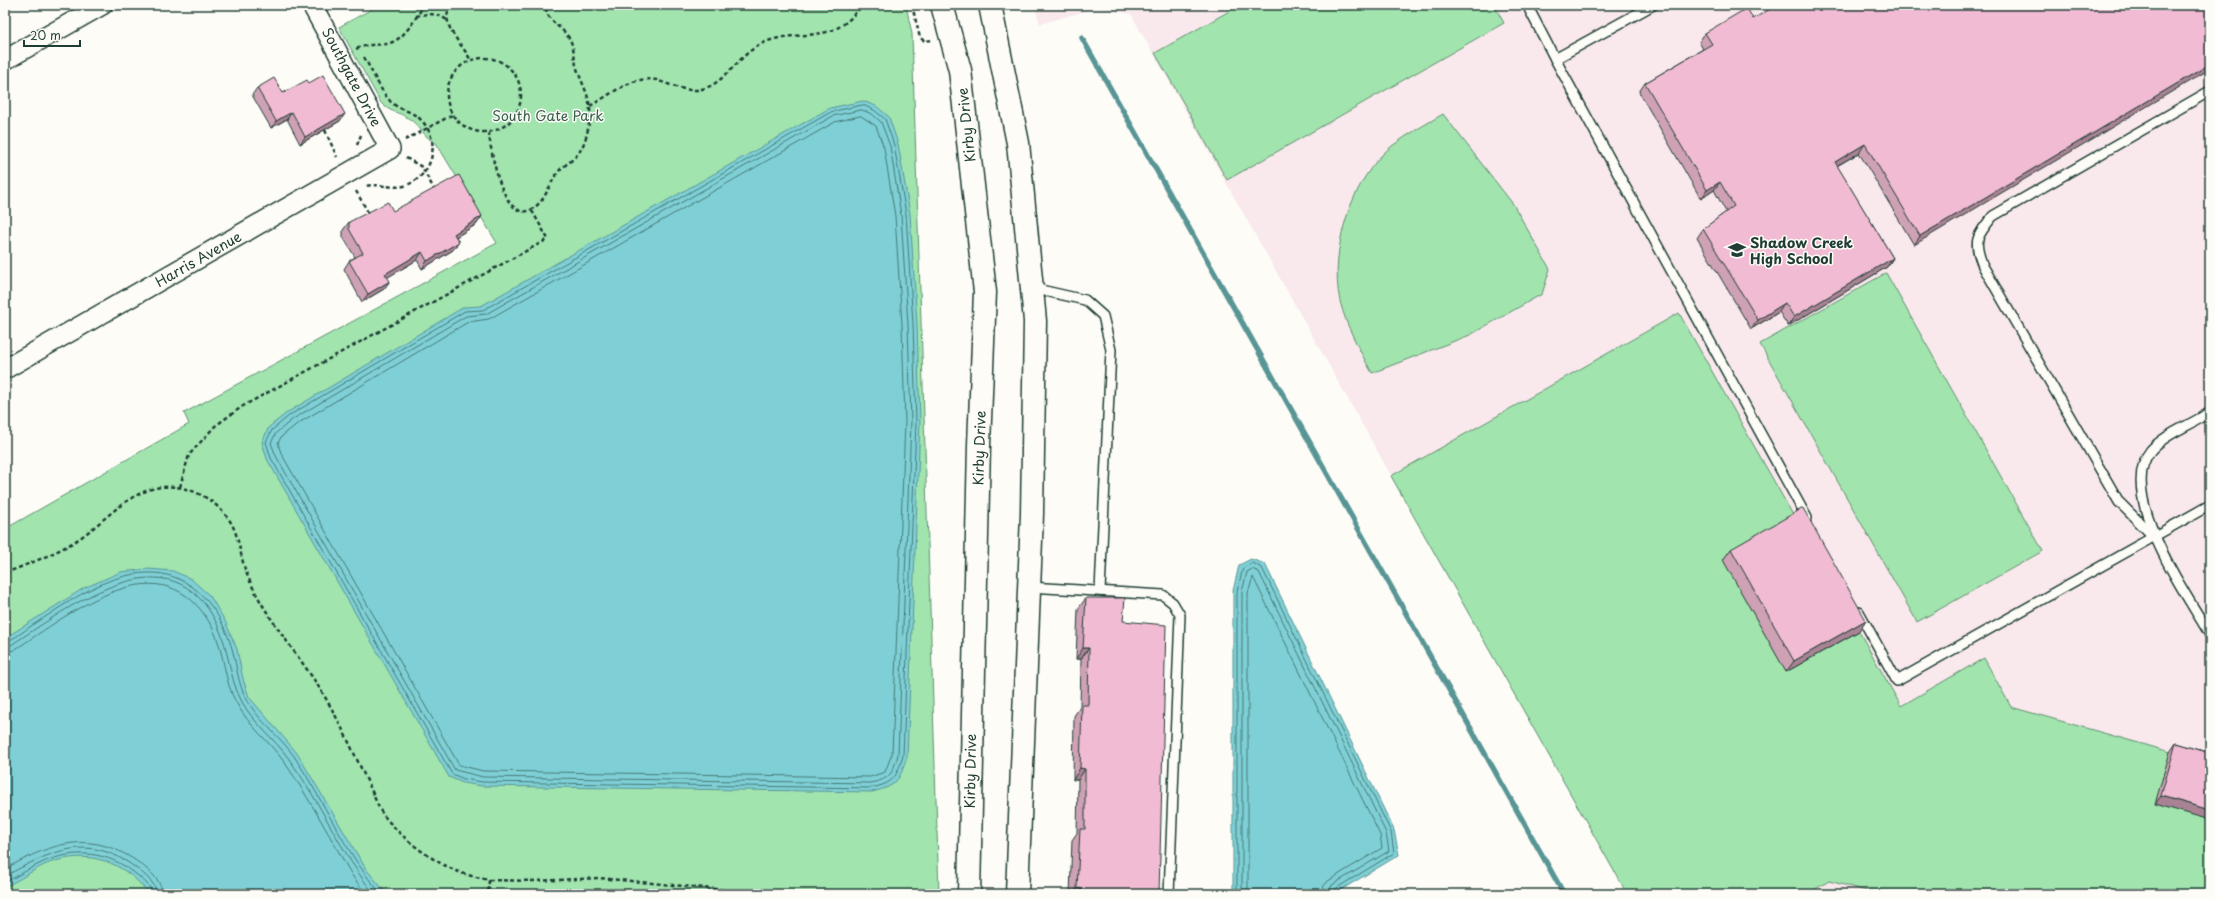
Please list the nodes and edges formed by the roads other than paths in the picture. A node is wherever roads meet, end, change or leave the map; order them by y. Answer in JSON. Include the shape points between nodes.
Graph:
{"nodes":[{"id":1,"x":102,"y":5,"type":"edge"},
{"id":2,"x":312,"y":5,"type":"edge"},
{"id":3,"x":942,"y":5,"type":"edge"},
{"id":4,"x":990,"y":5,"type":"edge"},
{"id":5,"x":1527,"y":5,"type":"edge"},
{"id":6,"x":1654,"y":5,"type":"edge"},
{"id":7,"x":1555,"y":59,"type":"junction"},
{"id":8,"x":5,"y":60,"type":"edge"},
{"id":9,"x":2210,"y":91,"type":"edge"},
{"id":10,"x":390,"y":148,"type":"joint"},
{"id":11,"x":1032,"y":288,"type":"junction"},
{"id":12,"x":5,"y":369,"type":"edge"},
{"id":13,"x":2210,"y":412,"type":"edge"},
{"id":14,"x":2210,"y":505,"type":"edge"},
{"id":15,"x":1812,"y":528,"type":"edge"},
{"id":16,"x":2154,"y":537,"type":"junction"},
{"id":17,"x":1029,"y":587,"type":"junction"},
{"id":18,"x":1100,"y":591,"type":"junction"},
{"id":19,"x":1854,"y":604,"type":"edge"},
{"id":20,"x":2210,"y":635,"type":"edge"},
{"id":21,"x":969,"y":894,"type":"edge"},
{"id":22,"x":1017,"y":894,"type":"edge"},
{"id":23,"x":1170,"y":894,"type":"edge"}],
"edges":[{"from":1,"to":8,"type":"street"},
{"from":2,"to":10,"type":"street","name":"Southgate Drive"},
{"from":3,"to":21,"type":"main road","name":"Kirby Drive","via":[[960,70],[985,292],[976,539]]},
{"from":4,"to":11,"type":"main road","via":[[1018,143]]},
{"from":5,"to":7,"type":"lane"},
{"from":6,"to":7,"type":"lane"},
{"from":7,"to":15,"type":"lane"},
{"from":9,"to":16,"type":"lane","via":[[1993,216],[1980,231],[1976,248],[1983,266],[2118,502]]},
{"from":10,"to":12,"type":"street","name":"Harris Avenue"},
{"from":11,"to":17,"type":"main road","via":[[1035,321]]},
{"from":11,"to":18,"type":"lane","via":[[1085,300],[1103,316],[1112,350]]},
{"from":13,"to":16,"type":"lane","via":[[2151,450],[2142,471],[2142,494]]},
{"from":14,"to":16,"type":"lane"},
{"from":16,"to":19,"type":"lane","via":[[1897,681]]},
{"from":16,"to":20,"type":"lane"},
{"from":17,"to":18,"type":"lane"},
{"from":17,"to":22,"type":"main road"},
{"from":18,"to":23,"type":"lane","via":[[1163,595],[1174,603],[1180,615]]}]}
